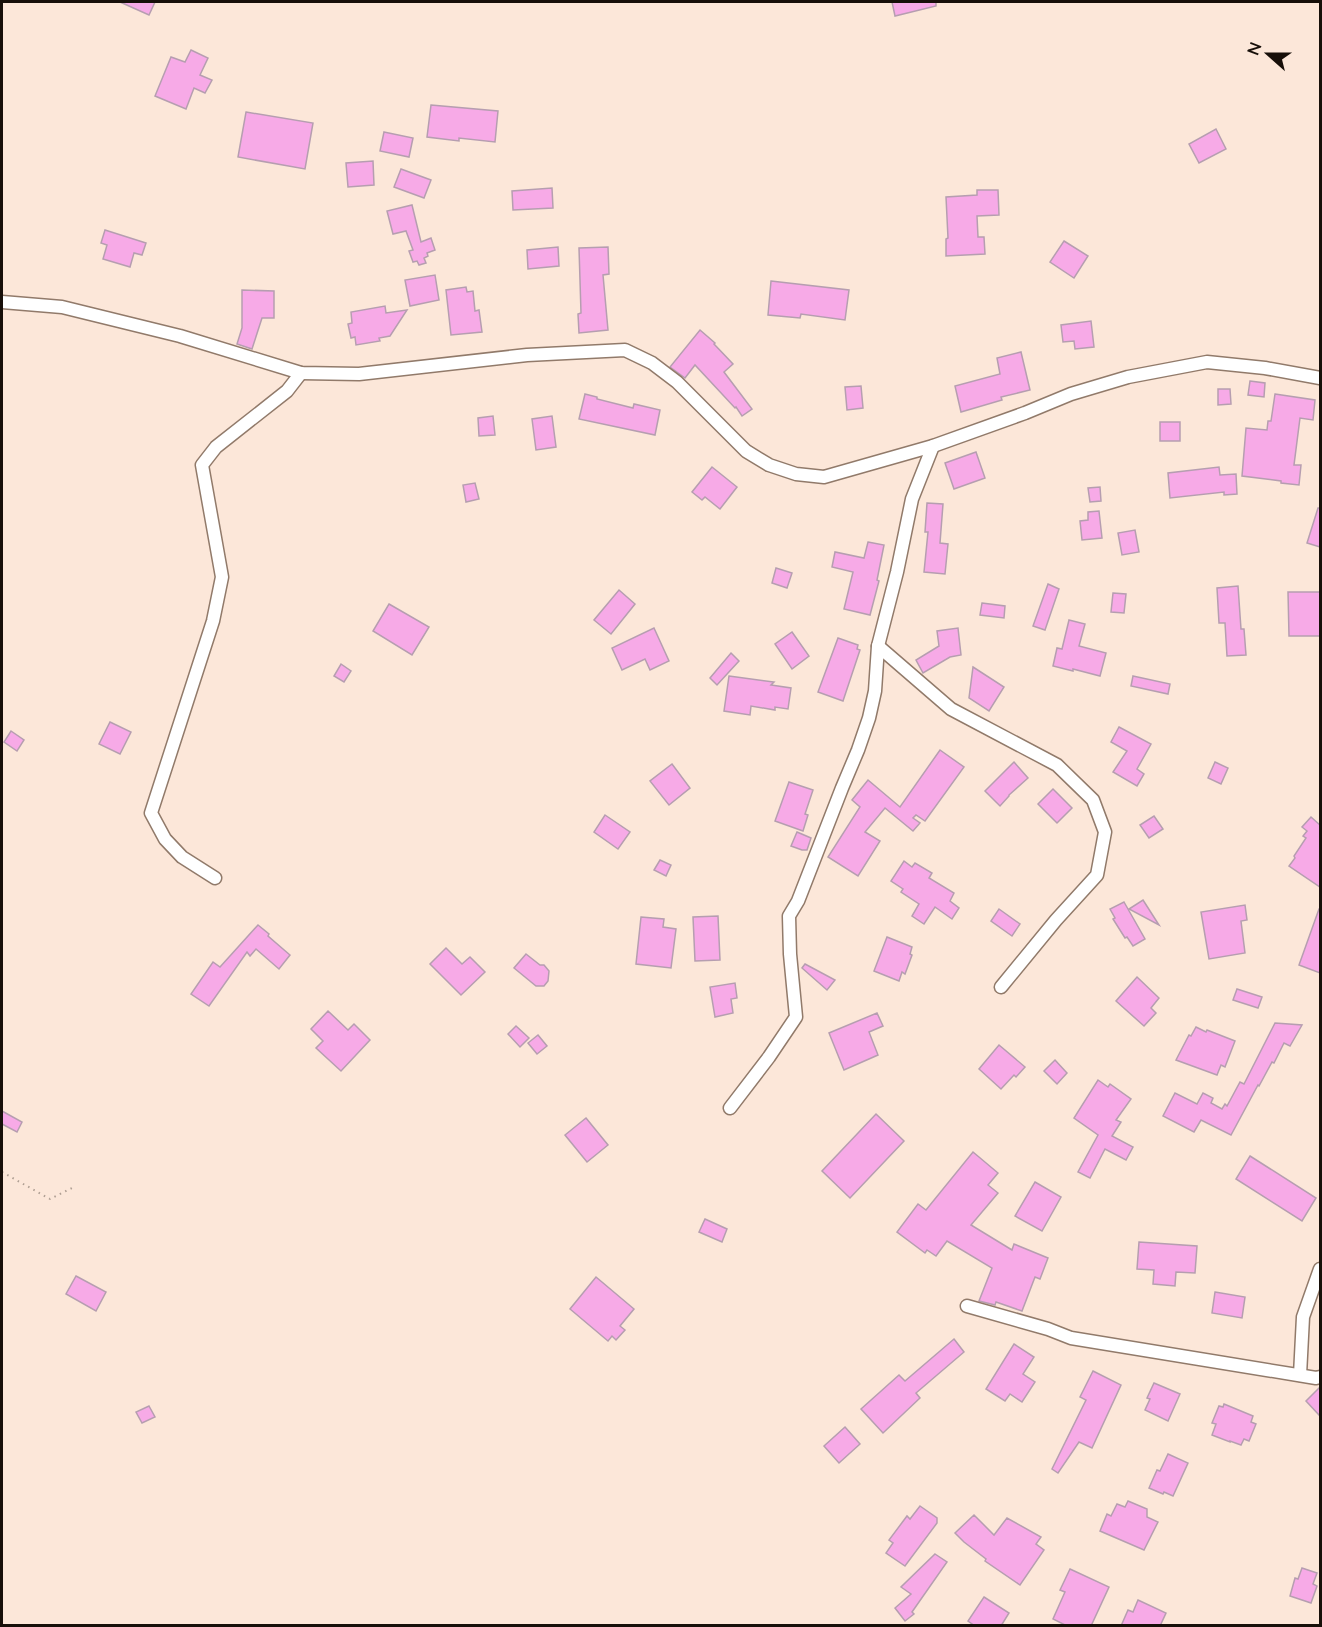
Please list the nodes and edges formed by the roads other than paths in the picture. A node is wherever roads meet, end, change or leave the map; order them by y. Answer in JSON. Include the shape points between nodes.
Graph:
{"nodes":[{"id":1,"x":2,"y":302,"type":"edge"},
{"id":2,"x":301,"y":373,"type":"junction"},
{"id":3,"x":1320,"y":378,"type":"edge"},
{"id":4,"x":933,"y":446,"type":"junction"},
{"id":5,"x":878,"y":646,"type":"junction"},
{"id":6,"x":215,"y":878,"type":"dead end"},
{"id":7,"x":1001,"y":987,"type":"dead end"},
{"id":8,"x":730,"y":1108,"type":"dead end"},
{"id":9,"x":1320,"y":1269,"type":"edge"},
{"id":10,"x":967,"y":1306,"type":"dead end"},
{"id":11,"x":1300,"y":1375,"type":"junction"},
{"id":12,"x":1320,"y":1377,"type":"edge"}],
"edges":[{"from":1,"to":2,"type":"street","via":[[62,307],[180,336]]},
{"from":2,"to":4,"type":"street","via":[[359,374],[527,355],[625,350],[652,363],[677,382],[746,451],[769,465],[796,474],[824,477]]},
{"from":2,"to":6,"type":"street","via":[[287,391],[216,447],[202,465],[222,577],[213,621],[151,813],[165,839],[182,857]]},
{"from":3,"to":4,"type":"street","via":[[1207,362],[1128,377],[1071,394]]},
{"from":4,"to":5,"type":"street","via":[[912,499]]},
{"from":5,"to":7,"type":"street","via":[[951,709],[1057,765],[1093,800],[1105,832],[1097,875]]},
{"from":5,"to":8,"type":"street","via":[[869,718],[789,916],[796,1017]]},
{"from":9,"to":11,"type":"street","via":[[1303,1317]]},
{"from":10,"to":11,"type":"street","via":[[1071,1338]]},
{"from":11,"to":12,"type":"street"}]}
